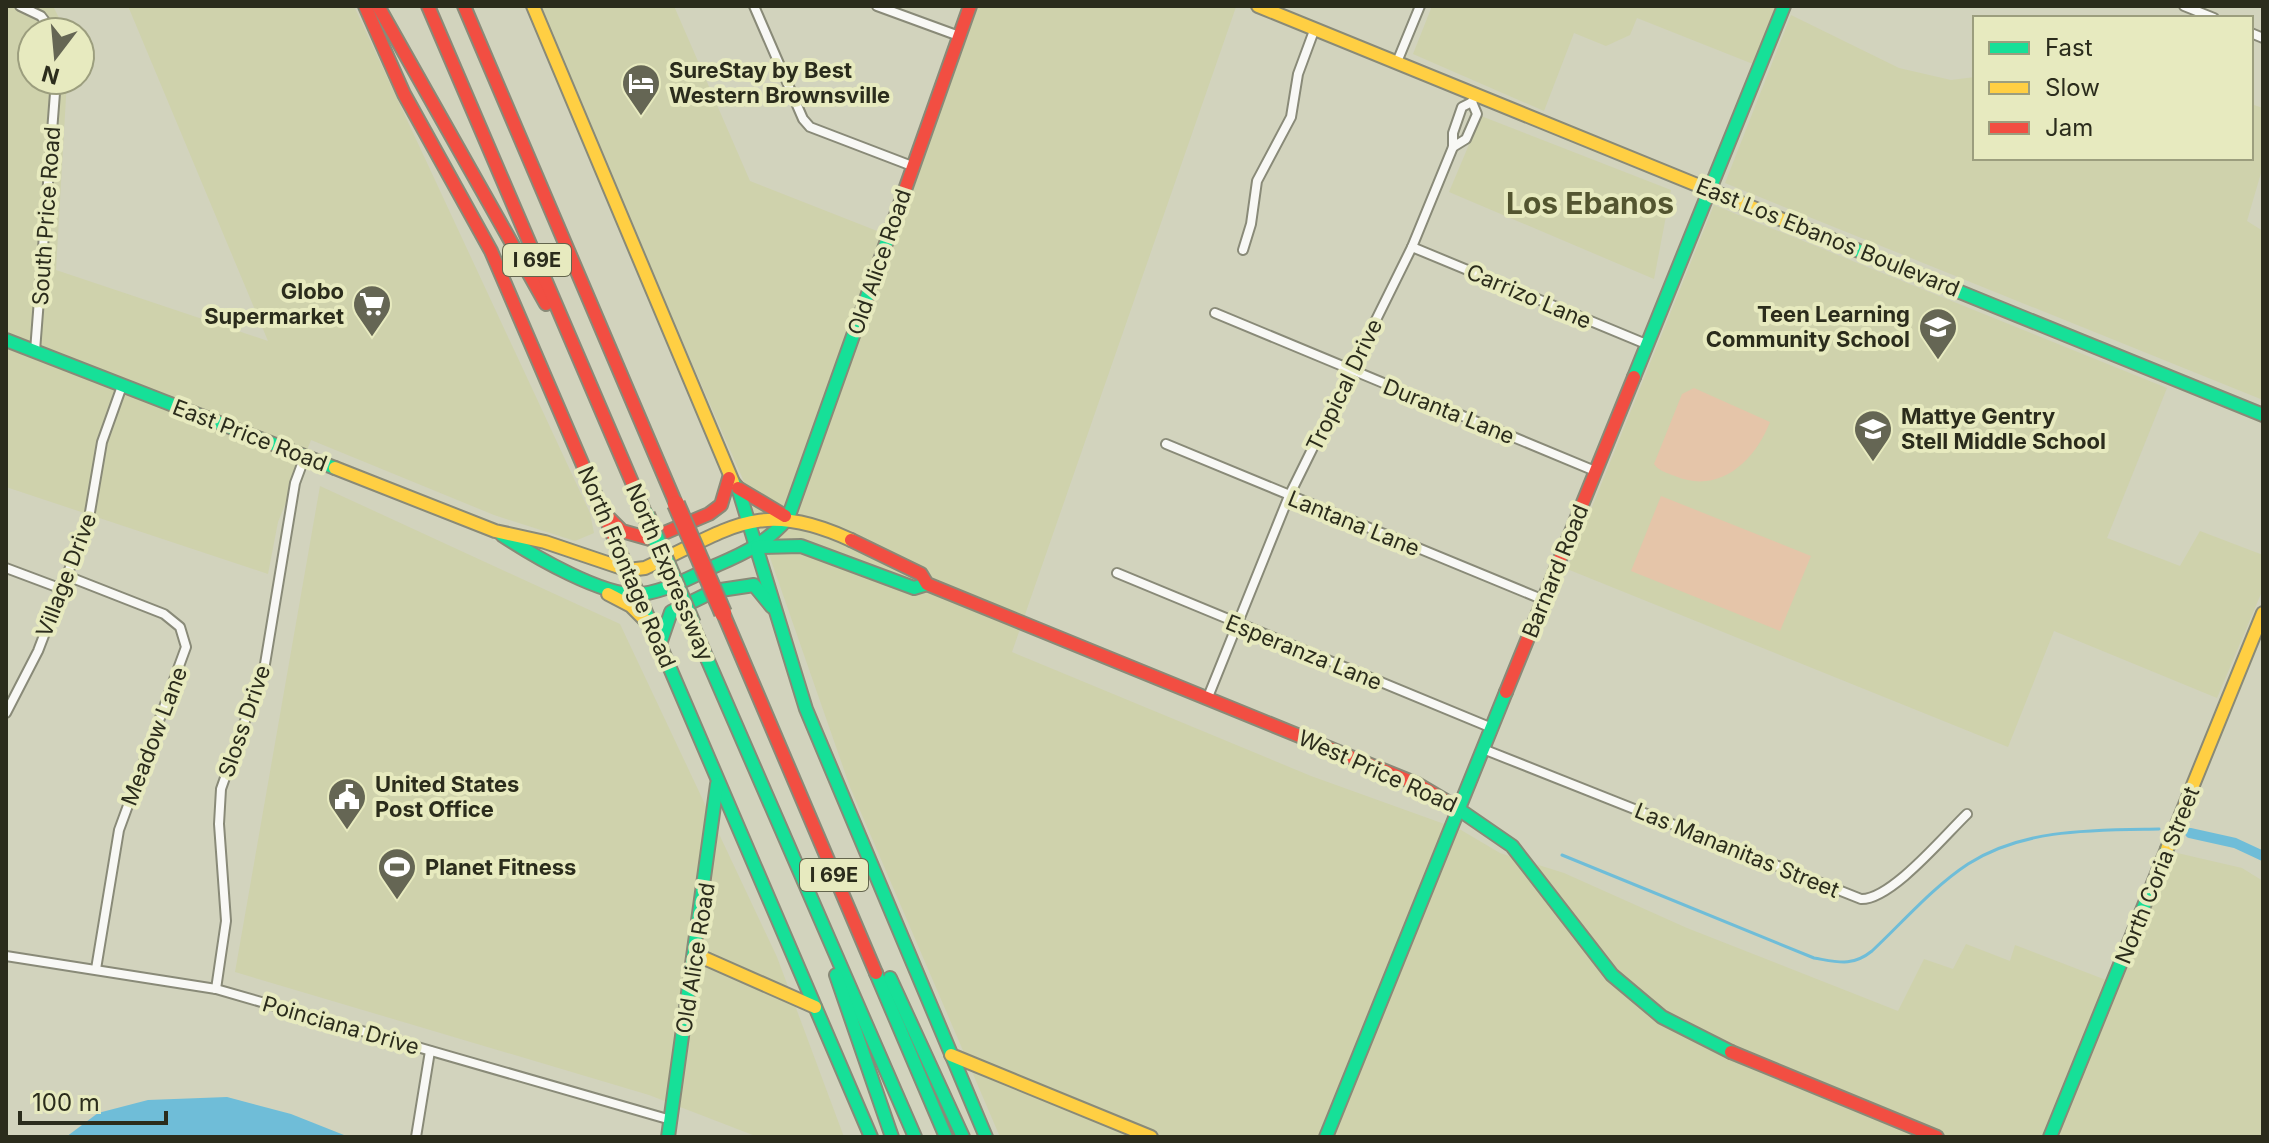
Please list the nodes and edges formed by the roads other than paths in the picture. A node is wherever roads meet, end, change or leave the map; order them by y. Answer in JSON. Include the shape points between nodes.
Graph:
{"nodes":[{"id":1,"x":20,"y":6,"type":"edge"},
{"id":2,"x":365,"y":6,"type":"edge"},
{"id":3,"x":378,"y":6,"type":"edge"},
{"id":4,"x":428,"y":6,"type":"edge"},
{"id":5,"x":464,"y":6,"type":"edge"},
{"id":6,"x":473,"y":6,"type":"edge"},
{"id":7,"x":533,"y":6,"type":"edge"},
{"id":8,"x":754,"y":6,"type":"edge"},
{"id":9,"x":877,"y":6,"type":"edge"},
{"id":10,"x":970,"y":6,"type":"edge"},
{"id":11,"x":1258,"y":6,"type":"edge"},
{"id":12,"x":1420,"y":6,"type":"edge"},
{"id":13,"x":1784,"y":6,"type":"edge"},
{"id":14,"x":2184,"y":6,"type":"edge"},
{"id":15,"x":41,"y":16,"type":"edge"},
{"id":16,"x":2209,"y":16,"type":"edge"},
{"id":17,"x":1315,"y":28,"type":"junction"},
{"id":18,"x":959,"y":36,"type":"junction"},
{"id":19,"x":1397,"y":62,"type":"junction"},
{"id":20,"x":55,"y":96,"type":"edge"},
{"id":21,"x":1474,"y":98,"type":"junction"},
{"id":22,"x":514,"y":125,"type":"junction"},
{"id":23,"x":1453,"y":147,"type":"junction"},
{"id":24,"x":912,"y":166,"type":"junction"},
{"id":25,"x":1710,"y":189,"type":"junction"},
{"id":26,"x":1412,"y":247,"type":"junction"},
{"id":27,"x":1243,"y":250,"type":"dead end"},
{"id":28,"x":1215,"y":313,"type":"dead end"},
{"id":29,"x":6,"y":340,"type":"edge"},
{"id":30,"x":1646,"y":344,"type":"junction"},
{"id":31,"x":35,"y":351,"type":"junction"},
{"id":32,"x":1351,"y":371,"type":"junction"},
{"id":33,"x":122,"y":386,"type":"junction"},
{"id":34,"x":593,"y":391,"type":"junction"},
{"id":35,"x":2263,"y":415,"type":"edge"},
{"id":36,"x":1166,"y":444,"type":"dead end"},
{"id":37,"x":305,"y":456,"type":"junction"},
{"id":38,"x":1595,"y":471,"type":"junction"},
{"id":39,"x":734,"y":483,"type":"junction"},
{"id":40,"x":1289,"y":496,"type":"junction"},
{"id":41,"x":601,"y":509,"type":"junction"},
{"id":42,"x":788,"y":518,"type":"junction"},
{"id":43,"x":749,"y":523,"type":"junction"},
{"id":44,"x":495,"y":531,"type":"junction"},
{"id":45,"x":757,"y":547,"type":"junction"},
{"id":46,"x":6,"y":568,"type":"edge"},
{"id":47,"x":628,"y":570,"type":"junction"},
{"id":48,"x":1117,"y":573,"type":"dead end"},
{"id":49,"x":67,"y":576,"type":"junction"},
{"id":50,"x":580,"y":579,"type":"junction"},
{"id":51,"x":927,"y":584,"type":"junction"},
{"id":52,"x":62,"y":589,"type":"junction"},
{"id":53,"x":638,"y":595,"type":"junction"},
{"id":54,"x":1544,"y":600,"type":"junction"},
{"id":55,"x":2263,"y":613,"type":"edge"},
{"id":56,"x":779,"y":617,"type":"junction"},
{"id":57,"x":1236,"y":625,"type":"junction"},
{"id":58,"x":651,"y":626,"type":"junction"},
{"id":59,"x":660,"y":644,"type":"junction"},
{"id":60,"x":1208,"y":697,"type":"junction"},
{"id":61,"x":6,"y":713,"type":"edge"},
{"id":62,"x":1492,"y":728,"type":"junction"},
{"id":63,"x":1483,"y":749,"type":"junction"},
{"id":64,"x":718,"y":779,"type":"junction"},
{"id":65,"x":1460,"y":808,"type":"junction"},
{"id":66,"x":1967,"y":814,"type":"dead end"},
{"id":67,"x":816,"y":904,"type":"junction"},
{"id":68,"x":847,"y":904,"type":"junction"},
{"id":69,"x":695,"y":954,"type":"junction"},
{"id":70,"x":6,"y":956,"type":"edge"},
{"id":71,"x":96,"y":969,"type":"junction"},
{"id":72,"x":216,"y":989,"type":"junction"},
{"id":73,"x":815,"y":1007,"type":"junction"},
{"id":74,"x":430,"y":1051,"type":"junction"},
{"id":75,"x":951,"y":1055,"type":"junction"},
{"id":76,"x":670,"y":1128,"type":"edge"},
{"id":77,"x":416,"y":1137,"type":"edge"},
{"id":78,"x":871,"y":1137,"type":"edge"},
{"id":79,"x":892,"y":1137,"type":"edge"},
{"id":80,"x":915,"y":1137,"type":"edge"},
{"id":81,"x":946,"y":1137,"type":"edge"},
{"id":82,"x":963,"y":1137,"type":"edge"},
{"id":83,"x":986,"y":1137,"type":"edge"},
{"id":84,"x":1151,"y":1137,"type":"edge"},
{"id":85,"x":1326,"y":1137,"type":"edge"},
{"id":86,"x":1937,"y":1137,"type":"edge"},
{"id":87,"x":2050,"y":1137,"type":"edge"}],
"edges":[{"from":1,"to":15,"type":"street"},
{"from":2,"to":41,"type":"main road","name":"North Frontage Road","via":[[404,94],[491,251]]},
{"from":3,"to":34,"type":"main road"},
{"from":4,"to":34,"type":"main road","name":"North Expressway","number":"I 69E"},
{"from":5,"to":22,"type":"main road","name":"North Expressway","number":"I 69E"},
{"from":6,"to":22,"type":"main road"},
{"from":7,"to":39,"type":"main road"},
{"from":8,"to":24,"type":"street","via":[[810,127]]},
{"from":9,"to":18,"type":"street"},
{"from":10,"to":18,"type":"main road","name":"Old Alice Road"},
{"from":11,"to":17,"type":"main road","name":"East Los Ebanos Boulevard"},
{"from":12,"to":19,"type":"street"},
{"from":13,"to":25,"type":"main road","name":"Barnard Road"},
{"from":14,"to":16,"type":"street"},
{"from":17,"to":19,"type":"main road","name":"East Los Ebanos Boulevard"},
{"from":17,"to":27,"type":"street","via":[[1298,74],[1291,117],[1257,181]]},
{"from":18,"to":24,"type":"main road","name":"Old Alice Road"},
{"from":19,"to":21,"type":"main road","name":"East Los Ebanos Boulevard"},
{"from":20,"to":31,"type":"street","name":"South Price Road"},
{"from":21,"to":23,"type":"street","name":"Tropical Drive","via":[[1462,107]]},
{"from":21,"to":23,"type":"street","name":"Tropical Drive","via":[[1477,114],[1466,139]]},
{"from":21,"to":25,"type":"main road","name":"East Los Ebanos Boulevard"},
{"from":22,"to":68,"type":"main road","name":"North Expressway","number":"I 69E","bridge":true},
{"from":23,"to":26,"type":"street","name":"Tropical Drive"},
{"from":24,"to":42,"type":"main road","name":"Old Alice Road"},
{"from":25,"to":30,"type":"main road","name":"Barnard Road"},
{"from":25,"to":35,"type":"main road","name":"East Los Ebanos Boulevard"},
{"from":26,"to":30,"type":"street","name":"Carrizo Lane"},
{"from":26,"to":32,"type":"street","name":"Tropical Drive"},
{"from":28,"to":32,"type":"street","name":"Duranta Lane"},
{"from":29,"to":31,"type":"main road","name":"East Price Road"},
{"from":30,"to":38,"type":"main road","name":"Barnard Road"},
{"from":31,"to":33,"type":"main road","name":"East Price Road"},
{"from":32,"to":38,"type":"street","name":"Duranta Lane"},
{"from":32,"to":40,"type":"street","name":"Tropical Drive"},
{"from":33,"to":37,"type":"main road","name":"East Price Road"},
{"from":33,"to":49,"type":"street","name":"Village Drive","via":[[102,442],[89,518]]},
{"from":34,"to":67,"type":"main road","name":"North Expressway","number":"I 69E","bridge":true},
{"from":36,"to":40,"type":"street","name":"Lantana Lane"},
{"from":37,"to":44,"type":"main road","name":"East Price Road"},
{"from":37,"to":72,"type":"street","name":"Sloss Drive","via":[[295,483],[265,664],[221,789],[226,921]]},
{"from":38,"to":54,"type":"main road","name":"Barnard Road"},
{"from":39,"to":41,"type":"main road","via":[[709,514],[650,539],[622,531]]},
{"from":39,"to":42,"type":"main road"},
{"from":39,"to":43,"type":"main road"},
{"from":40,"to":54,"type":"street","name":"Lantana Lane"},
{"from":40,"to":57,"type":"street","name":"Tropical Drive"},
{"from":41,"to":47,"type":"main road","name":"North Frontage Road"},
{"from":42,"to":43,"type":"main road","name":"West Price Road"},
{"from":42,"to":45,"type":"main road"},
{"from":42,"to":51,"type":"main road","name":"West Price Road","via":[[921,574]]},
{"from":43,"to":45,"type":"main road"},
{"from":43,"to":47,"type":"main road","via":[[645,568]]},
{"from":44,"to":47,"type":"main road","name":"East Price Road"},
{"from":44,"to":50,"type":"main road","name":"East Price Road"},
{"from":45,"to":51,"type":"main road","via":[[801,546],[914,588]]},
{"from":45,"to":53,"type":"main road","via":[[662,590]]},
{"from":45,"to":56,"type":"main road"},
{"from":46,"to":52,"type":"street"},
{"from":47,"to":53,"type":"main road","name":"North Frontage Road"},
{"from":48,"to":57,"type":"street","name":"Esperanza Lane"},
{"from":49,"to":52,"type":"street","name":"Village Drive"},
{"from":49,"to":71,"type":"street","name":"Meadow Lane","via":[[164,614],[180,627],[186,647],[119,830]]},
{"from":50,"to":53,"type":"main road","name":"East Price Road"},
{"from":50,"to":58,"type":"main road","via":[[631,606]]},
{"from":51,"to":60,"type":"main road","name":"West Price Road"},
{"from":52,"to":61,"type":"street","name":"Village Drive"},
{"from":53,"to":58,"type":"main road","name":"North Frontage Road"},
{"from":54,"to":62,"type":"main road","name":"Barnard Road"},
{"from":55,"to":87,"type":"main road","name":"North Coria Street"},
{"from":56,"to":59,"type":"main road","via":[[760,590],[741,583],[674,610],[663,626]]},
{"from":56,"to":75,"type":"main road","via":[[815,734]]},
{"from":57,"to":60,"type":"street","name":"Tropical Drive"},
{"from":57,"to":62,"type":"street","name":"Esperanza Lane"},
{"from":58,"to":59,"type":"main road","name":"North Frontage Road"},
{"from":59,"to":64,"type":"main road","name":"North Frontage Road"},
{"from":60,"to":65,"type":"main road","name":"West Price Road","via":[[1417,784]]},
{"from":62,"to":63,"type":"main road","name":"Barnard Road"},
{"from":63,"to":65,"type":"main road","name":"Barnard Road"},
{"from":63,"to":66,"type":"street","name":"Las Mananitas Street","via":[[1861,899],[1888,890]]},
{"from":64,"to":69,"type":"main road","name":"Old Alice Road"},
{"from":64,"to":73,"type":"main road","name":"North Frontage Road"},
{"from":65,"to":85,"type":"main road","name":"Barnard Road"},
{"from":65,"to":86,"type":"main road","name":"West Price Road","via":[[1512,846],[1612,975],[1662,1017],[1736,1055]]},
{"from":67,"to":79,"type":"main road","via":[[848,1016]]},
{"from":67,"to":80,"type":"main road","name":"North Expressway","number":"I 69E"},
{"from":68,"to":81,"type":"main road","name":"North Expressway","number":"I 69E"},
{"from":68,"to":82,"type":"main road","via":[[886,969]]},
{"from":69,"to":73,"type":"main road"},
{"from":69,"to":76,"type":"main road","name":"Old Alice Road"},
{"from":70,"to":71,"type":"street","name":"Poinciana Drive"},
{"from":71,"to":72,"type":"street","name":"Poinciana Drive"},
{"from":72,"to":74,"type":"street","name":"Poinciana Drive"},
{"from":73,"to":78,"type":"main road","name":"North Frontage Road"},
{"from":74,"to":76,"type":"street","name":"Poinciana Drive"},
{"from":74,"to":77,"type":"street"},
{"from":75,"to":83,"type":"main road"},
{"from":75,"to":84,"type":"main road"}]}
